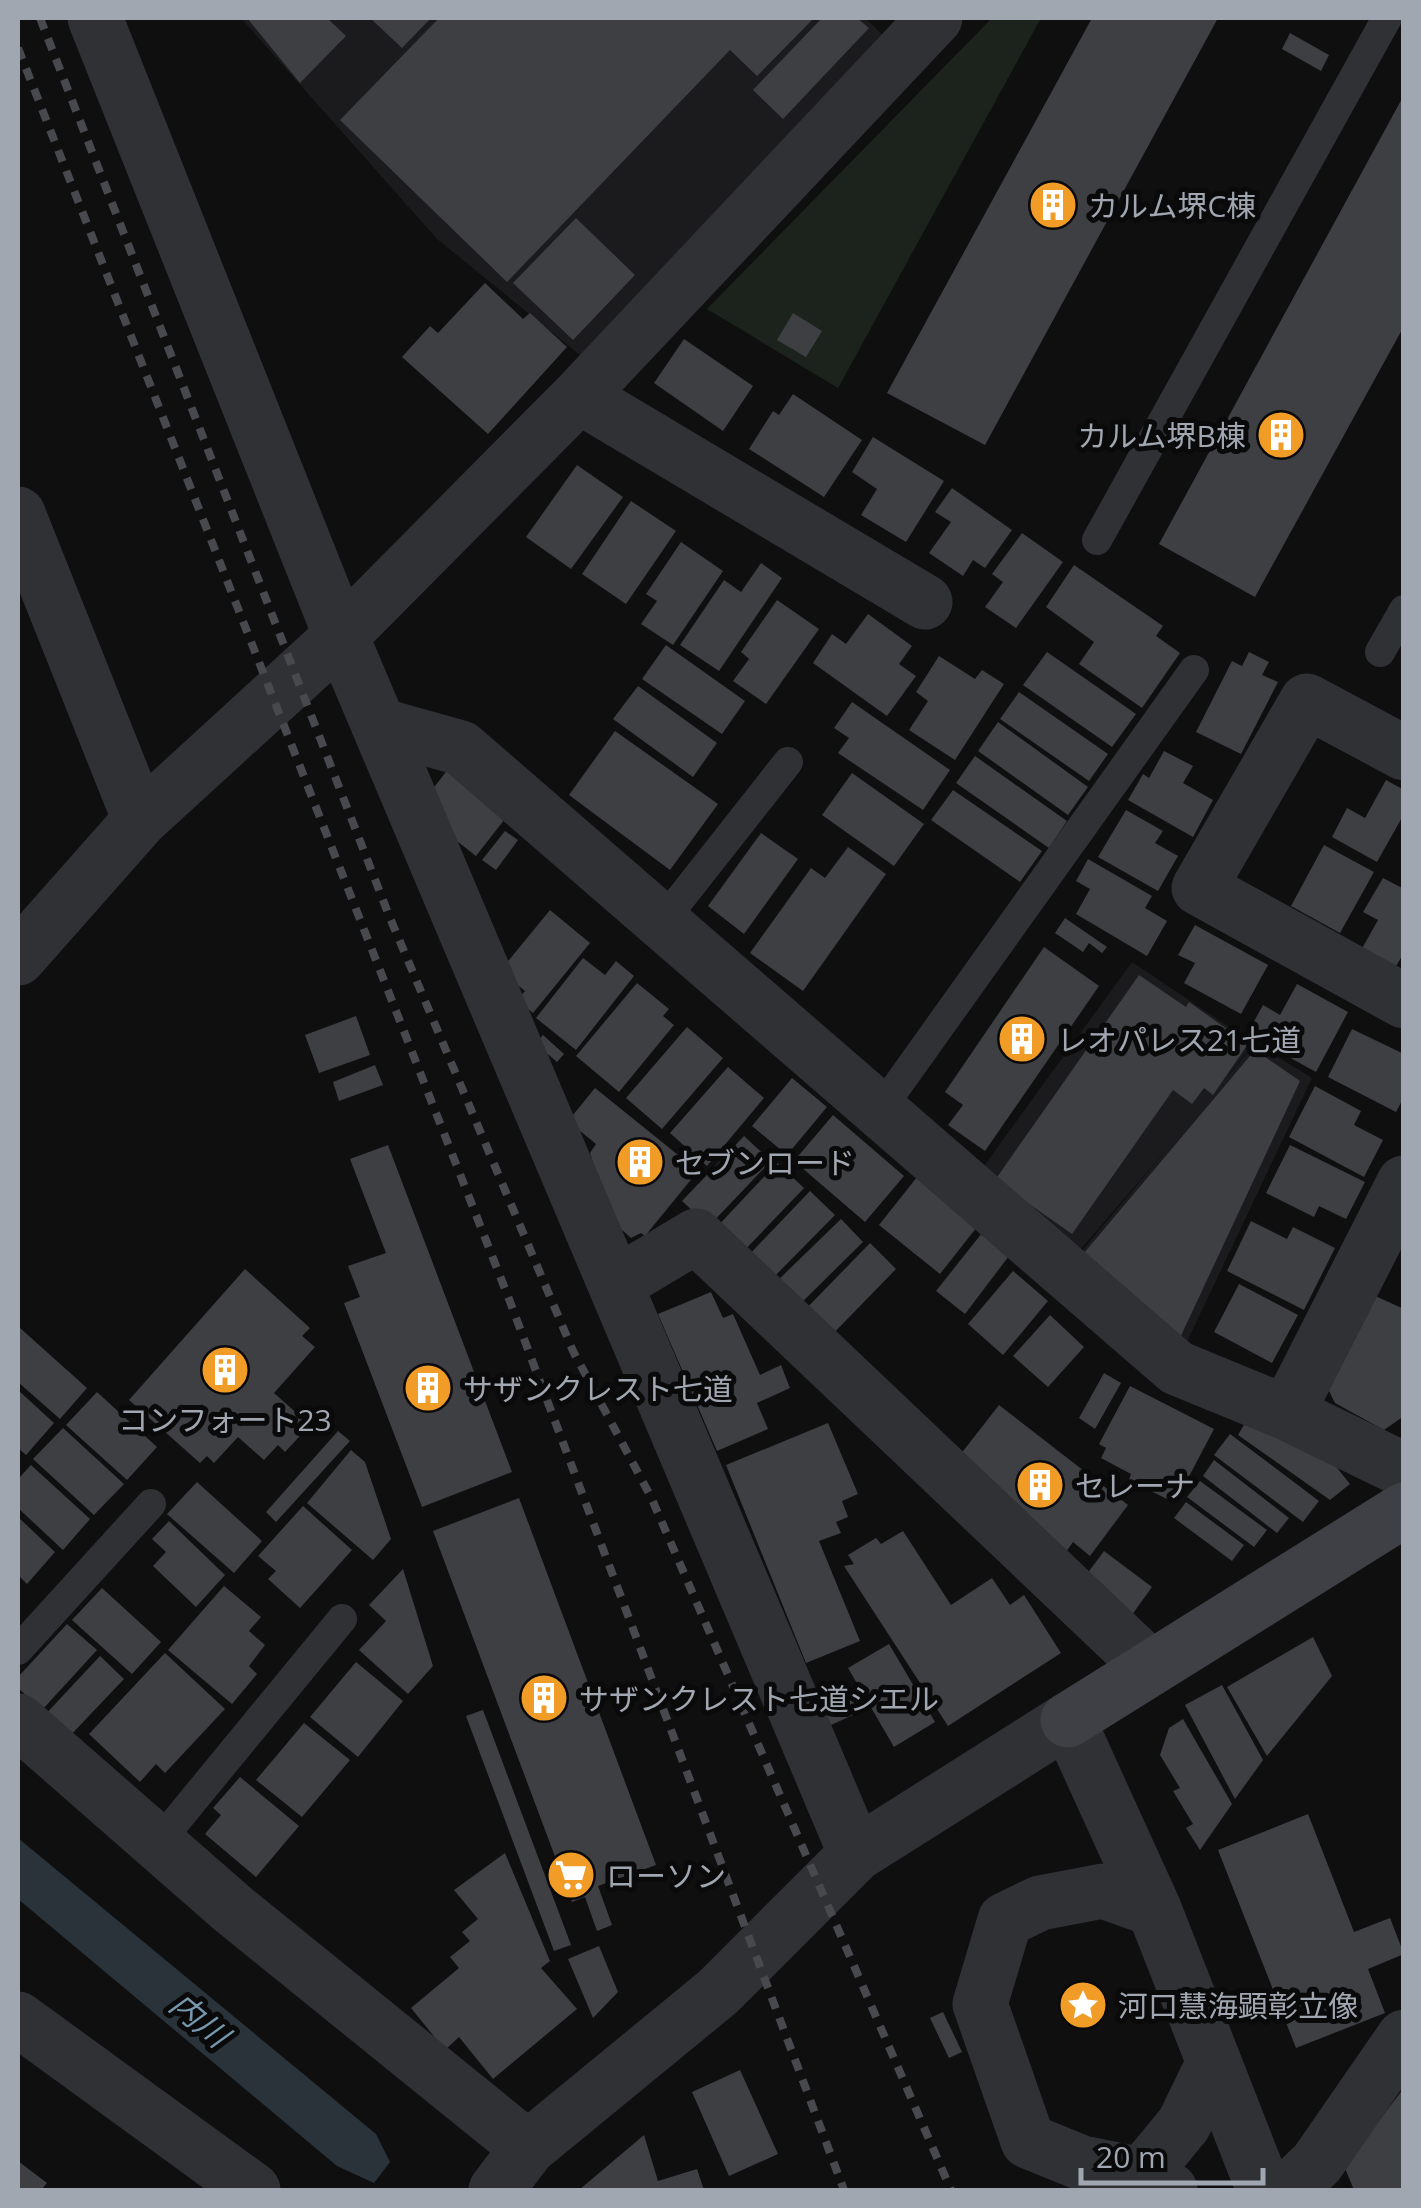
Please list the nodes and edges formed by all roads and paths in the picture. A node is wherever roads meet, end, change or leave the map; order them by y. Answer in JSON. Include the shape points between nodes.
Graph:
{"nodes":[{"id":1,"x":95,"y":18,"type":"edge"},
{"id":2,"x":935,"y":18,"type":"edge"},
{"id":3,"x":1388,"y":18,"type":"edge"},
{"id":4,"x":578,"y":396,"type":"junction"},
{"id":5,"x":18,"y":514,"type":"edge"},
{"id":6,"x":1097,"y":540,"type":"dead end"},
{"id":7,"x":925,"y":602,"type":"dead end"},
{"id":8,"x":1404,"y":610,"type":"edge"},
{"id":9,"x":341,"y":636,"type":"junction"},
{"id":10,"x":1380,"y":652,"type":"dead end"},
{"id":11,"x":1194,"y":670,"type":"dead end"},
{"id":12,"x":379,"y":726,"type":"junction"},
{"id":13,"x":1404,"y":754,"type":"edge"},
{"id":14,"x":788,"y":762,"type":"dead end"},
{"id":15,"x":140,"y":820,"type":"junction"},
{"id":16,"x":662,"y":922,"type":"junction"},
{"id":17,"x":18,"y":958,"type":"edge"},
{"id":18,"x":1404,"y":1001,"type":"edge"},
{"id":19,"x":880,"y":1110,"type":"junction"},
{"id":20,"x":1404,"y":1184,"type":"edge"},
{"id":21,"x":616,"y":1284,"type":"junction"},
{"id":22,"x":1287,"y":1413,"type":"junction"},
{"id":23,"x":1404,"y":1470,"type":"edge"},
{"id":24,"x":151,"y":1504,"type":"dead end"},
{"id":25,"x":1395,"y":1529,"type":"edge"},
{"id":26,"x":342,"y":1619,"type":"dead end"},
{"id":27,"x":18,"y":1650,"type":"edge"},
{"id":28,"x":1149,"y":1666,"type":"junction"},
{"id":29,"x":1068,"y":1720,"type":"junction"},
{"id":30,"x":18,"y":1721,"type":"edge"},
{"id":31,"x":158,"y":1843,"type":"junction"},
{"id":32,"x":856,"y":1854,"type":"junction"},
{"id":33,"x":1154,"y":1909,"type":"junction"},
{"id":34,"x":18,"y":2019,"type":"edge"},
{"id":35,"x":1404,"y":2037,"type":"edge"},
{"id":36,"x":1214,"y":2062,"type":"junction"},
{"id":37,"x":512,"y":2169,"type":"edge"},
{"id":38,"x":1156,"y":2183,"type":"edge"},
{"id":39,"x":253,"y":2190,"type":"edge"},
{"id":40,"x":1264,"y":2190,"type":"edge"},
{"id":41,"x":1289,"y":2190,"type":"edge"}],
"edges":[{"from":1,"to":9,"type":"street"},
{"from":2,"to":4,"type":"street"},
{"from":3,"to":6,"type":"lane"},
{"from":4,"to":7,"type":"street"},
{"from":4,"to":9,"type":"street"},
{"from":5,"to":15,"type":"street"},
{"from":8,"to":10,"type":"lane"},
{"from":9,"to":12,"type":"street"},
{"from":9,"to":15,"type":"street"},
{"from":11,"to":19,"type":"lane"},
{"from":12,"to":16,"type":"street","via":[[462,748]]},
{"from":12,"to":21,"type":"street"},
{"from":13,"to":18,"type":"street","via":[[1306,702],[1200,888]]},
{"from":14,"to":16,"type":"lane"},
{"from":15,"to":17,"type":"street"},
{"from":16,"to":19,"type":"street"},
{"from":19,"to":22,"type":"street","via":[[1177,1368]]},
{"from":20,"to":22,"type":"street"},
{"from":21,"to":28,"type":"street","via":[[696,1236]]},
{"from":21,"to":32,"type":"street"},
{"from":22,"to":23,"type":"street"},
{"from":24,"to":27,"type":"lane"},
{"from":25,"to":28,"type":"street"},
{"from":26,"to":31,"type":"lane"},
{"from":28,"to":29,"type":"street"},
{"from":29,"to":32,"type":"street"},
{"from":29,"to":33,"type":"street"},
{"from":30,"to":31,"type":"street"},
{"from":31,"to":37,"type":"street"},
{"from":32,"to":37,"type":"street","via":[[718,1992]]},
{"from":33,"to":36,"type":"street"},
{"from":33,"to":38,"type":"street","via":[[1103,1891],[1040,1903],[1005,1920],[980,2004],[1028,2141]]},
{"from":34,"to":39,"type":"street"},
{"from":35,"to":41,"type":"street"},
{"from":36,"to":38,"type":"street"},
{"from":36,"to":40,"type":"street"}]}
